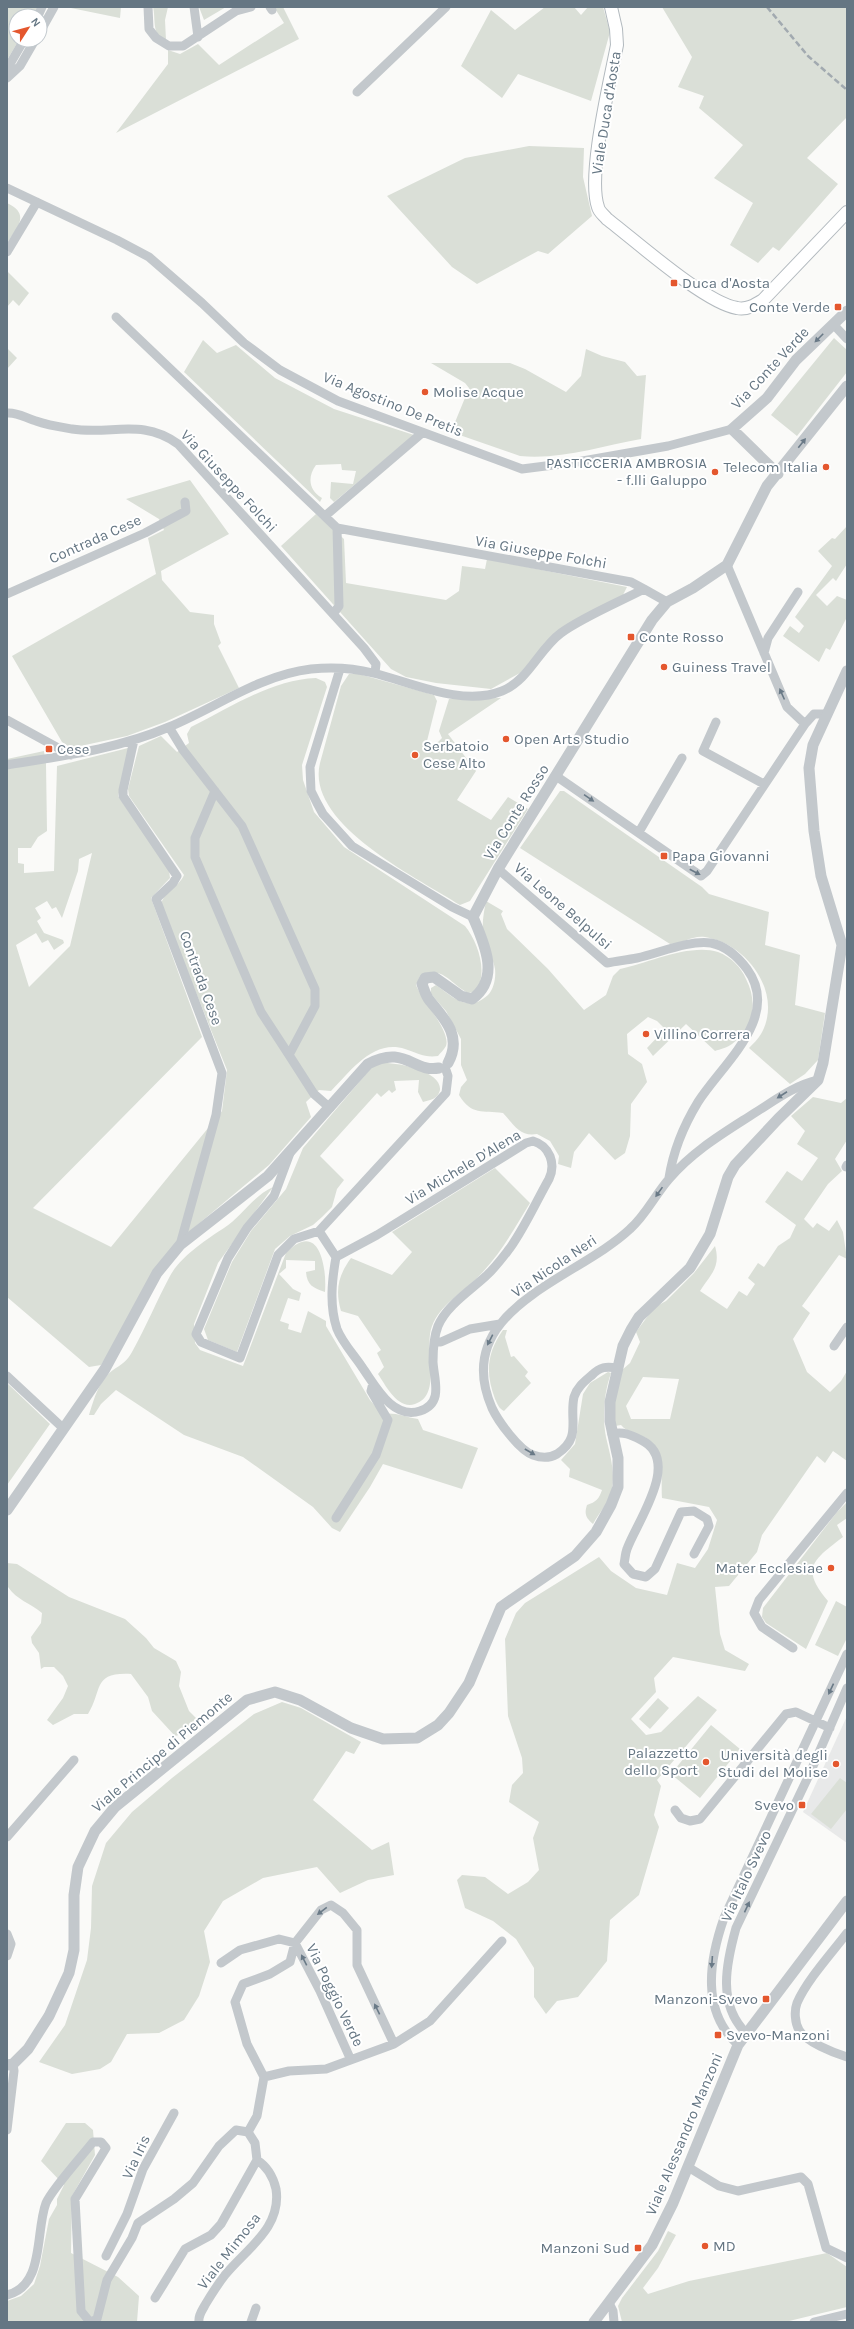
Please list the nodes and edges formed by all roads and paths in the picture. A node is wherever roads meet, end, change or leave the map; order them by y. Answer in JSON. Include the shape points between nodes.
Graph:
{"nodes":[{"id":1,"x":54,"y":7,"type":"edge"},
{"id":2,"x":148,"y":7,"type":"edge"},
{"id":3,"x":194,"y":7,"type":"edge"},
{"id":4,"x":250,"y":7,"type":"edge"},
{"id":5,"x":446,"y":7,"type":"edge"},
{"id":6,"x":611,"y":7,"type":"edge"},
{"id":7,"x":48,"y":18,"type":"edge"},
{"id":8,"x":198,"y":37,"type":"junction"},
{"id":9,"x":19,"y":48,"type":"edge"},
{"id":10,"x":30,"y":48,"type":"edge"},
{"id":11,"x":7,"y":69,"type":"edge"},
{"id":12,"x":7,"y":78,"type":"edge"},
{"id":13,"x":357,"y":92,"type":"dead end"},
{"id":14,"x":7,"y":188,"type":"edge"},
{"id":15,"x":37,"y":202,"type":"junction"},
{"id":16,"x":847,"y":212,"type":"edge"},
{"id":17,"x":7,"y":252,"type":"edge"},
{"id":18,"x":847,"y":311,"type":"edge"},
{"id":19,"x":116,"y":317,"type":"dead end"},
{"id":20,"x":833,"y":324,"type":"junction"},
{"id":21,"x":847,"y":339,"type":"edge"},
{"id":22,"x":847,"y":386,"type":"edge"},
{"id":23,"x":7,"y":413,"type":"edge"},
{"id":24,"x":732,"y":429,"type":"junction"},
{"id":25,"x":422,"y":433,"type":"junction"},
{"id":26,"x":778,"y":474,"type":"junction"},
{"id":27,"x":186,"y":502,"type":"dead end"},
{"id":28,"x":325,"y":516,"type":"junction"},
{"id":29,"x":337,"y":528,"type":"junction"},
{"id":30,"x":727,"y":566,"type":"junction"},
{"id":31,"x":644,"y":589,"type":"junction"},
{"id":32,"x":798,"y":592,"type":"dead end"},
{"id":33,"x":7,"y":594,"type":"edge"},
{"id":34,"x":667,"y":602,"type":"junction"},
{"id":35,"x":333,"y":614,"type":"junction"},
{"id":36,"x":764,"y":653,"type":"junction"},
{"id":37,"x":340,"y":669,"type":"junction"},
{"id":38,"x":847,"y":671,"type":"edge"},
{"id":39,"x":375,"y":673,"type":"junction"},
{"id":40,"x":826,"y":714,"type":"junction"},
{"id":41,"x":7,"y":720,"type":"edge"},
{"id":42,"x":716,"y":722,"type":"dead end"},
{"id":43,"x":805,"y":724,"type":"junction"},
{"id":44,"x":169,"y":727,"type":"junction"},
{"id":45,"x":134,"y":740,"type":"junction"},
{"id":46,"x":71,"y":755,"type":"junction"},
{"id":47,"x":682,"y":758,"type":"dead end"},
{"id":48,"x":7,"y":765,"type":"edge"},
{"id":49,"x":556,"y":776,"type":"junction"},
{"id":50,"x":764,"y":784,"type":"junction"},
{"id":51,"x":215,"y":791,"type":"junction"},
{"id":52,"x":639,"y":832,"type":"junction"},
{"id":53,"x":498,"y":869,"type":"junction"},
{"id":54,"x":472,"y":917,"type":"junction"},
{"id":55,"x":289,"y":1055,"type":"junction"},
{"id":56,"x":444,"y":1067,"type":"junction"},
{"id":57,"x":818,"y":1080,"type":"junction"},
{"id":58,"x":330,"y":1108,"type":"junction"},
{"id":59,"x":290,"y":1153,"type":"junction"},
{"id":60,"x":669,"y":1178,"type":"junction"},
{"id":61,"x":319,"y":1232,"type":"junction"},
{"id":62,"x":180,"y":1245,"type":"junction"},
{"id":63,"x":336,"y":1257,"type":"junction"},
{"id":64,"x":500,"y":1324,"type":"junction"},
{"id":65,"x":847,"y":1327,"type":"edge"},
{"id":66,"x":435,"y":1342,"type":"junction"},
{"id":67,"x":834,"y":1346,"type":"dead end"},
{"id":68,"x":617,"y":1368,"type":"junction"},
{"id":69,"x":7,"y":1376,"type":"edge"},
{"id":70,"x":373,"y":1382,"type":"junction"},
{"id":71,"x":64,"y":1429,"type":"junction"},
{"id":72,"x":612,"y":1434,"type":"junction"},
{"id":73,"x":847,"y":1493,"type":"edge"},
{"id":74,"x":7,"y":1510,"type":"edge"},
{"id":75,"x":336,"y":1518,"type":"dead end"},
{"id":76,"x":694,"y":1554,"type":"dead end"},
{"id":77,"x":793,"y":1648,"type":"dead end"},
{"id":78,"x":846,"y":1660,"type":"edge"},
{"id":79,"x":847,"y":1688,"type":"edge"},
{"id":80,"x":816,"y":1722,"type":"junction"},
{"id":81,"x":830,"y":1728,"type":"junction"},
{"id":82,"x":74,"y":1760,"type":"dead end"},
{"id":83,"x":675,"y":1810,"type":"dead end"},
{"id":84,"x":772,"y":1815,"type":"junction"},
{"id":85,"x":787,"y":1823,"type":"junction"},
{"id":86,"x":7,"y":1837,"type":"edge"},
{"id":87,"x":847,"y":1901,"type":"edge"},
{"id":88,"x":847,"y":1933,"type":"edge"},
{"id":89,"x":7,"y":1934,"type":"edge"},
{"id":90,"x":502,"y":1941,"type":"dead end"},
{"id":91,"x":716,"y":1941,"type":"junction"},
{"id":92,"x":295,"y":1943,"type":"junction"},
{"id":93,"x":731,"y":1946,"type":"junction"},
{"id":94,"x":7,"y":1956,"type":"edge"},
{"id":95,"x":221,"y":1963,"type":"dead end"},
{"id":96,"x":747,"y":2034,"type":"junction"},
{"id":97,"x":394,"y":2044,"type":"junction"},
{"id":98,"x":738,"y":2045,"type":"junction"},
{"id":99,"x":847,"y":2057,"type":"edge"},
{"id":100,"x":350,"y":2058,"type":"junction"},
{"id":101,"x":10,"y":2065,"type":"edge"},
{"id":102,"x":264,"y":2078,"type":"junction"},
{"id":103,"x":174,"y":2113,"type":"dead end"},
{"id":104,"x":7,"y":2130,"type":"edge"},
{"id":105,"x":248,"y":2132,"type":"junction"},
{"id":106,"x":257,"y":2160,"type":"junction"},
{"id":107,"x":688,"y":2166,"type":"junction"},
{"id":108,"x":127,"y":2214,"type":"junction"},
{"id":109,"x":138,"y":2222,"type":"junction"},
{"id":110,"x":106,"y":2256,"type":"dead end"},
{"id":111,"x":847,"y":2258,"type":"edge"},
{"id":112,"x":7,"y":2295,"type":"edge"},
{"id":113,"x":155,"y":2298,"type":"dead end"},
{"id":114,"x":609,"y":2303,"type":"junction"},
{"id":115,"x":256,"y":2308,"type":"dead end"},
{"id":116,"x":847,"y":2314,"type":"edge"},
{"id":117,"x":91,"y":2322,"type":"edge"},
{"id":118,"x":199,"y":2322,"type":"edge"},
{"id":119,"x":251,"y":2322,"type":"edge"},
{"id":120,"x":594,"y":2322,"type":"edge"},
{"id":121,"x":614,"y":2322,"type":"edge"},
{"id":122,"x":814,"y":2322,"type":"edge"}],
"edges":[{"from":1,"to":7,"type":"street"},
{"from":2,"to":8,"type":"street","via":[[149,29],[156,38],[169,46],[183,46]]},
{"from":3,"to":8,"type":"street"},
{"from":4,"to":8,"type":"street","via":[[236,11]]},
{"from":5,"to":13,"type":"street"},
{"from":6,"to":16,"type":"main road","name":"Viale Duca d'Aosta","via":[[616,29],[616,45],[596,161],[595,196],[598,210],[607,219],[692,284],[723,305],[739,309],[750,308],[763,300]]},
{"from":9,"to":11,"type":"street"},
{"from":10,"to":12,"type":"street","via":[[20,66]]},
{"from":14,"to":15,"type":"street","name":"Via Agostino De Pretis"},
{"from":15,"to":17,"type":"street"},
{"from":15,"to":25,"type":"street","name":"Via Agostino De Pretis","via":[[149,257],[202,302],[244,343],[280,370],[338,401]]},
{"from":18,"to":20,"type":"street","name":"Via Conte Verde"},
{"from":19,"to":28,"type":"street"},
{"from":20,"to":21,"type":"street"},
{"from":20,"to":24,"type":"street","name":"Via Conte Verde","one_way":true,"via":[[796,360],[767,398]]},
{"from":26,"to":22,"type":"street","one_way":true},
{"from":23,"to":35,"type":"street","name":"Via Giuseppe Folchi","via":[[15,412],[34,421],[73,429],[136,428],[168,437],[178,444]]},
{"from":24,"to":25,"type":"street","name":"Via Agostino De Pretis","via":[[668,446],[522,469]]},
{"from":24,"to":26,"type":"street"},
{"from":25,"to":28,"type":"street"},
{"from":26,"to":30,"type":"street","via":[[767,486]]},
{"from":27,"to":33,"type":"street","name":"Contrada Cese","via":[[186,511],[152,529]]},
{"from":28,"to":29,"type":"street"},
{"from":29,"to":31,"type":"street","name":"Via Giuseppe Folchi","via":[[631,582]]},
{"from":29,"to":35,"type":"street","via":[[339,606]]},
{"from":30,"to":34,"type":"street","name":"Via Conte Rosso"},
{"from":30,"to":36,"type":"street"},
{"from":31,"to":34,"type":"street","name":"Via Giuseppe Folchi"},
{"from":31,"to":39,"type":"street","via":[[560,634],[531,668],[502,691],[484,696],[468,695],[422,688]]},
{"from":32,"to":36,"type":"street","via":[[768,638]]},
{"from":34,"to":49,"type":"street","name":"Via Conte Rosso","via":[[652,620]]},
{"from":35,"to":39,"type":"street","name":"Via Giuseppe Folchi","via":[[376,664]]},
{"from":43,"to":36,"type":"street","one_way":true,"via":[[787,707]]},
{"from":37,"to":39,"type":"street"},
{"from":37,"to":44,"type":"street","via":[[296,672],[265,682]]},
{"from":37,"to":54,"type":"street","via":[[310,767],[311,791],[317,804],[352,846]]},
{"from":38,"to":40,"type":"street","name":"Viale Principe di Piemonte"},
{"from":40,"to":43,"type":"street","via":[[814,714]]},
{"from":40,"to":57,"type":"street","name":"Viale Principe di Piemonte","via":[[813,745],[809,768],[821,876],[842,944],[825,1056]]},
{"from":41,"to":46,"type":"street"},
{"from":42,"to":50,"type":"street","via":[[703,751]]},
{"from":43,"to":50,"type":"street"},
{"from":44,"to":45,"type":"street"},
{"from":44,"to":51,"type":"street","via":[[183,750]]},
{"from":45,"to":46,"type":"street"},
{"from":45,"to":62,"type":"street","name":"Contrada Cese","via":[[122,790],[123,796],[177,876],[156,899],[222,1073],[216,1115]]},
{"from":46,"to":48,"type":"street"},
{"from":47,"to":52,"type":"street"},
{"from":49,"to":52,"type":"street","one_way":true},
{"from":49,"to":53,"type":"street","name":"Via Conte Rosso"},
{"from":52,"to":50,"type":"street","one_way":true,"via":[[702,876]]},
{"from":51,"to":55,"type":"street","via":[[195,838],[195,857],[261,1012]]},
{"from":51,"to":55,"type":"street","via":[[242,826],[315,989],[315,1006]]},
{"from":53,"to":54,"type":"street","name":"Via Conte Rosso"},
{"from":53,"to":60,"type":"street","name":"Via Leone Belpulsi","via":[[607,963],[710,943],[730,952],[751,975],[759,1007],[754,1022],[728,1063],[698,1102],[672,1160]]},
{"from":54,"to":56,"type":"street","via":[[488,964],[486,985],[482,992],[472,999],[461,996],[434,977],[425,978],[422,984],[429,1000],[451,1028],[454,1041],[452,1055]]},
{"from":55,"to":58,"type":"street","via":[[314,1094]]},
{"from":56,"to":58,"type":"street","via":[[430,1068],[397,1056],[380,1058],[368,1064]]},
{"from":56,"to":61,"type":"street","via":[[448,1076],[446,1092]]},
{"from":57,"to":60,"type":"street","name":"Via Nicola Neri","one_way":true,"via":[[792,1089],[706,1143]]},
{"from":57,"to":68,"type":"street","name":"Viale Principe di Piemonte","via":[[735,1165],[728,1177],[710,1234],[690,1268],[639,1318],[624,1346]]},
{"from":58,"to":59,"type":"street"},
{"from":59,"to":61,"type":"street","via":[[274,1196],[247,1228],[228,1258],[199,1322],[196,1334],[201,1342],[240,1358],[278,1255],[294,1239]]},
{"from":59,"to":62,"type":"street","via":[[268,1176]]},
{"from":60,"to":64,"type":"street","name":"Via Nicola Neri","one_way":true,"via":[[630,1230],[527,1298]]},
{"from":61,"to":63,"type":"street"},
{"from":62,"to":71,"type":"street","via":[[157,1273],[105,1369]]},
{"from":63,"to":66,"type":"street","name":"Via Michele D'Alena","via":[[377,1235],[526,1143],[533,1141],[546,1147],[552,1167],[549,1179],[510,1248],[487,1275],[446,1314],[438,1326]]},
{"from":63,"to":70,"type":"street","name":"Via Michele D'Alena","via":[[332,1281],[332,1308],[338,1330]]},
{"from":64,"to":66,"type":"street","via":[[470,1329],[441,1342]]},
{"from":64,"to":68,"type":"street","name":"Via Nicola Neri","one_way":true,"via":[[489,1340],[484,1354],[483,1382],[499,1420],[532,1455],[544,1458],[553,1456],[565,1448],[574,1429],[574,1396],[578,1387],[606,1366]]},
{"from":65,"to":67,"type":"street"},
{"from":66,"to":70,"type":"street","name":"Via Michele D'Alena","via":[[433,1362],[438,1389],[429,1406],[410,1413],[397,1410]]},
{"from":68,"to":72,"type":"street","name":"Viale Principe di Piemonte","via":[[610,1402]]},
{"from":69,"to":71,"type":"street"},
{"from":70,"to":75,"type":"street","via":[[371,1392],[388,1420],[376,1455]]},
{"from":71,"to":74,"type":"street"},
{"from":72,"to":76,"type":"street","via":[[629,1434],[645,1442],[655,1454],[658,1476],[650,1501],[626,1550],[624,1564],[633,1574],[646,1577],[655,1569],[681,1512],[694,1511],[707,1519],[709,1526]]},
{"from":72,"to":101,"type":"street","name":"Viale Principe di Piemonte","via":[[618,1458],[618,1487],[596,1532],[575,1556],[501,1607],[469,1683],[438,1725],[417,1738],[383,1739],[351,1728],[300,1700],[275,1692],[247,1700],[107,1815],[83,1853],[74,1895],[74,1950],[69,1973],[49,2016],[28,2049]]},
{"from":73,"to":77,"type":"street","via":[[759,1600],[754,1613],[762,1627]]},
{"from":78,"to":80,"type":"street","name":"Via Italo Svevo","one_way":true},
{"from":79,"to":81,"type":"street","name":"Via Italo Svevo"},
{"from":80,"to":81,"type":"street"},
{"from":80,"to":83,"type":"street","via":[[796,1712],[786,1714],[700,1819],[690,1821],[681,1818]]},
{"from":80,"to":84,"type":"street","name":"Via Italo Svevo"},
{"from":81,"to":85,"type":"street","name":"Via Italo Svevo"},
{"from":82,"to":86,"type":"street"},
{"from":84,"to":85,"type":"street"},
{"from":84,"to":91,"type":"street","name":"Via Italo Svevo","via":[[724,1918]]},
{"from":93,"to":85,"type":"street","name":"Via Italo Svevo","one_way":true,"via":[[736,1928]]},
{"from":87,"to":96,"type":"street","name":"Viale Alessandro Manzoni"},
{"from":88,"to":99,"type":"street","via":[[803,1993],[796,2005],[795,2019],[799,2031],[812,2041]]},
{"from":89,"to":94,"type":"street","via":[[11,1944]]},
{"from":90,"to":97,"type":"street","name":"Via Poggio Verde","via":[[430,2021]]},
{"from":91,"to":93,"type":"street"},
{"from":91,"to":98,"type":"street","name":"Via Italo Svevo","one_way":true,"via":[[711,1988],[716,2012],[729,2036]]},
{"from":92,"to":95,"type":"street","name":"Via Poggio Verde","via":[[280,1939],[240,1950]]},
{"from":97,"to":92,"type":"street","name":"Via Poggio Verde","one_way":true,"via":[[357,1965],[357,1930],[343,1913],[331,1905],[321,1910]]},
{"from":100,"to":92,"type":"street","name":"Via Poggio Verde","one_way":true},
{"from":92,"to":102,"type":"street","name":"Via Poggio Verde","via":[[290,1962],[270,1974],[243,1984],[235,2002],[247,2044]]},
{"from":93,"to":96,"type":"street","name":"Via Italo Svevo","via":[[725,1979],[728,2005],[739,2026]]},
{"from":96,"to":98,"type":"street","name":"Viale Alessandro Manzoni"},
{"from":97,"to":100,"type":"street","name":"Via Poggio Verde"},
{"from":98,"to":107,"type":"street","name":"Viale Alessandro Manzoni"},
{"from":100,"to":102,"type":"street","name":"Via Poggio Verde","via":[[326,2069],[289,2071]]},
{"from":101,"to":104,"type":"street","via":[[14,2071]]},
{"from":102,"to":105,"type":"street","via":[[257,2116]]},
{"from":103,"to":108,"type":"street","name":"Via Iris","via":[[143,2169]]},
{"from":105,"to":106,"type":"street","via":[[255,2143]]},
{"from":105,"to":109,"type":"street","via":[[236,2130],[219,2146],[193,2184]]},
{"from":106,"to":113,"type":"street","via":[[221,2224],[211,2235],[185,2249]]},
{"from":106,"to":118,"type":"street","name":"Viale Mimosa","via":[[267,2166],[274,2182],[278,2201],[274,2215],[262,2237],[226,2274],[208,2300]]},
{"from":107,"to":111,"type":"street","via":[[719,2186],[738,2191],[801,2177],[808,2184],[826,2248]]},
{"from":107,"to":114,"type":"street","name":"Viale Alessandro Manzoni","via":[[652,2245]]},
{"from":108,"to":109,"type":"street"},
{"from":108,"to":110,"type":"street","name":"Via Iris"},
{"from":109,"to":117,"type":"street","via":[[132,2238],[107,2280],[98,2319]]},
{"from":112,"to":117,"type":"street","via":[[17,2293],[27,2285],[34,2265],[47,2202],[93,2142],[100,2142],[106,2148],[75,2199],[81,2311]]},
{"from":114,"to":120,"type":"street","name":"Viale Alessandro Manzoni"},
{"from":114,"to":121,"type":"street","via":[[613,2310]]},
{"from":115,"to":119,"type":"street"},
{"from":116,"to":122,"type":"street"}]}
